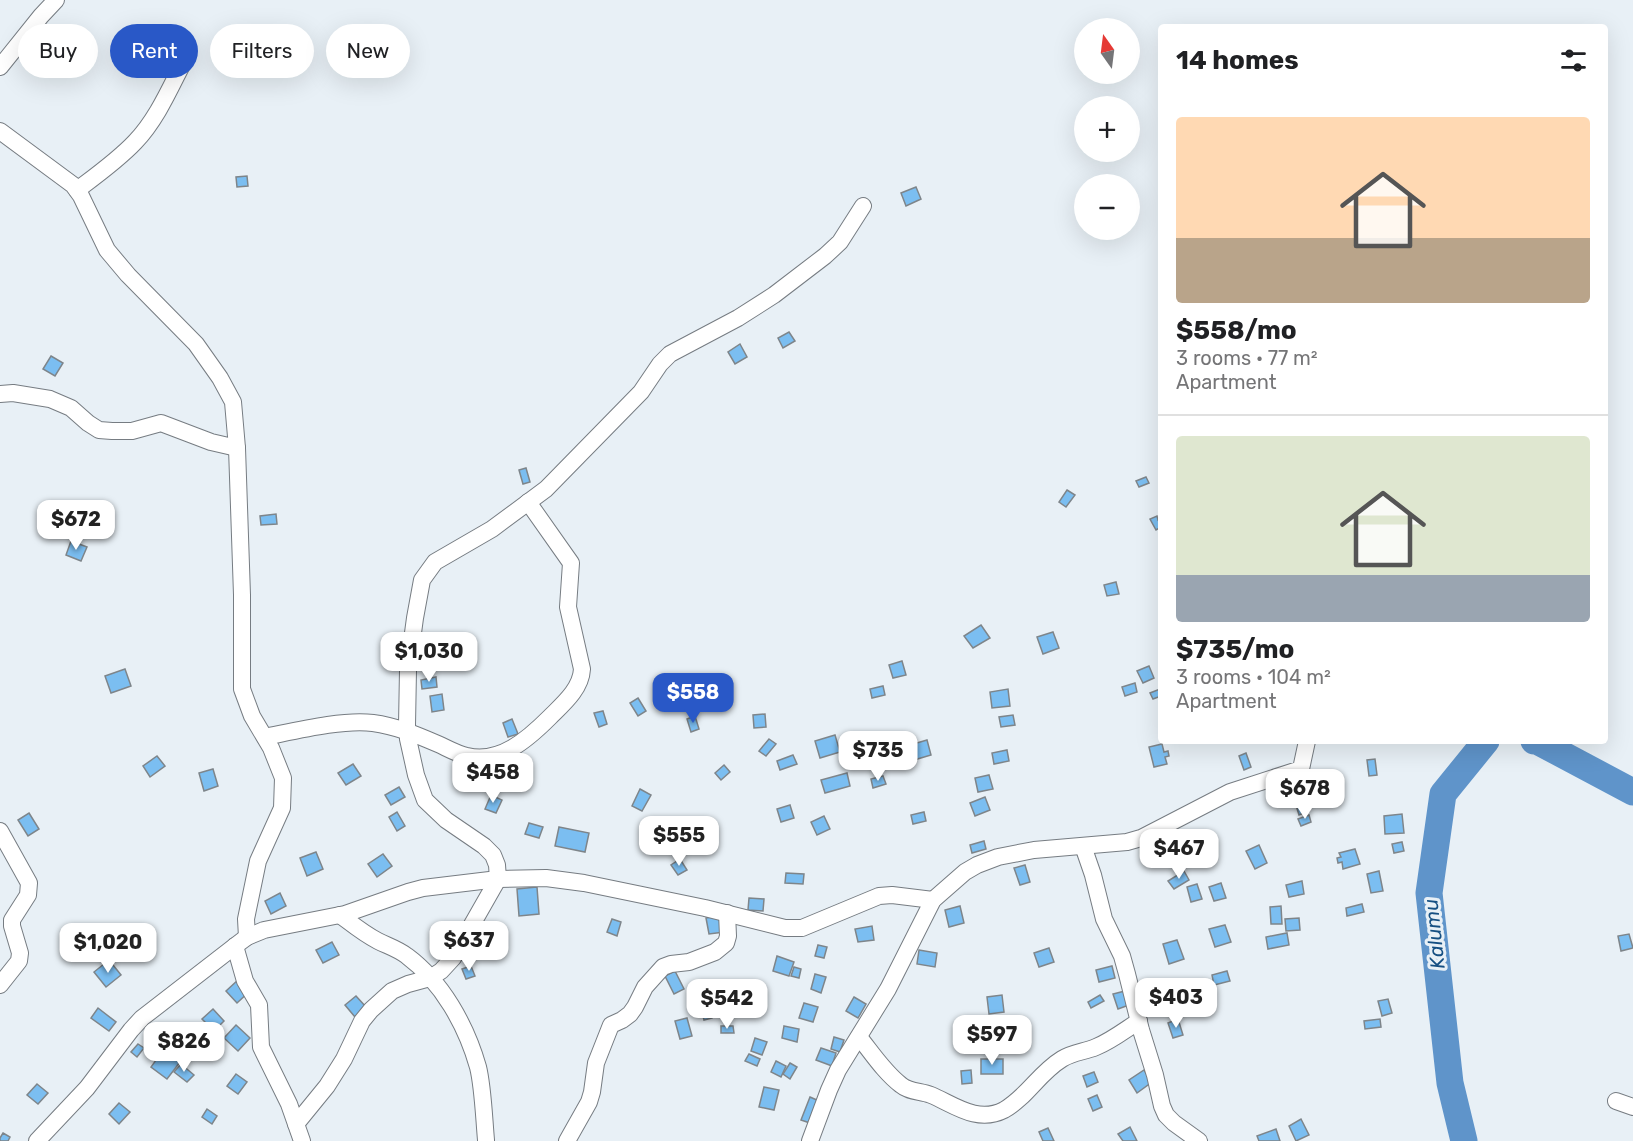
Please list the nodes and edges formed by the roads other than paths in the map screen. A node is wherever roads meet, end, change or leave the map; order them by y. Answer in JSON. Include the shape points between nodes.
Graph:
{"nodes":[{"id":1,"x":56,"y":0,"type":"edge"},
{"id":2,"x":0,"y":68,"type":"edge"},
{"id":3,"x":175,"y":78,"type":"edge"},
{"id":4,"x":0,"y":131,"type":"edge"},
{"id":5,"x":77,"y":190,"type":"junction"},
{"id":6,"x":862,"y":206,"type":"dead end"},
{"id":7,"x":0,"y":393,"type":"edge"},
{"id":8,"x":237,"y":448,"type":"junction"},
{"id":9,"x":528,"y":502,"type":"junction"},
{"id":10,"x":408,"y":731,"type":"junction"},
{"id":11,"x":265,"y":737,"type":"junction"},
{"id":12,"x":1306,"y":744,"type":"edge"},
{"id":13,"x":0,"y":831,"type":"edge"},
{"id":14,"x":1083,"y":846,"type":"junction"},
{"id":15,"x":498,"y":879,"type":"junction"},
{"id":16,"x":933,"y":900,"type":"junction"},
{"id":17,"x":727,"y":913,"type":"junction"},
{"id":18,"x":340,"y":915,"type":"junction"},
{"id":19,"x":241,"y":941,"type":"junction"},
{"id":20,"x":430,"y":978,"type":"junction"},
{"id":21,"x":0,"y":985,"type":"edge"},
{"id":22,"x":1139,"y":1021,"type":"junction"},
{"id":23,"x":859,"y":1037,"type":"junction"},
{"id":24,"x":1616,"y":1101,"type":"dead end"},
{"id":25,"x":1633,"y":1107,"type":"edge"},
{"id":26,"x":296,"y":1124,"type":"junction"},
{"id":27,"x":37,"y":1141,"type":"edge"},
{"id":28,"x":302,"y":1141,"type":"edge"},
{"id":29,"x":487,"y":1141,"type":"edge"},
{"id":30,"x":567,"y":1141,"type":"edge"},
{"id":31,"x":810,"y":1141,"type":"edge"},
{"id":32,"x":1199,"y":1141,"type":"edge"}],
"edges":[{"from":1,"to":2,"type":"street"},
{"from":3,"to":5,"type":"street","via":[[136,141]]},
{"from":4,"to":5,"type":"street"},
{"from":5,"to":8,"type":"street","via":[[107,250],[196,344],[220,378],[233,402]]},
{"from":6,"to":9,"type":"street","via":[[840,242],[825,256],[738,318],[670,354],[616,418],[546,489]]},
{"from":7,"to":8,"type":"street","via":[[50,399],[71,408],[99,430],[132,431],[160,423]]},
{"from":8,"to":11,"type":"street","via":[[242,689]]},
{"from":9,"to":10,"type":"street","via":[[492,529],[435,562],[422,580],[408,670]]},
{"from":9,"to":10,"type":"street","via":[[571,563],[568,608],[582,669],[578,685],[533,733],[494,756],[466,756]]},
{"from":10,"to":11,"type":"street","via":[[353,722]]},
{"from":10,"to":15,"type":"street","via":[[425,800],[493,855]]},
{"from":11,"to":19,"type":"street","via":[[283,778],[282,808],[258,861]]},
{"from":12,"to":14,"type":"street","via":[[1301,769],[1230,792],[1141,838]]},
{"from":13,"to":21,"type":"street","via":[[30,884],[28,895],[12,920],[19,961]]},
{"from":14,"to":16,"type":"street","via":[[998,856],[965,872]]},
{"from":14,"to":22,"type":"street","via":[[1104,919],[1122,956]]},
{"from":15,"to":17,"type":"street","via":[[546,878],[584,883]]},
{"from":15,"to":18,"type":"street","via":[[423,888]]},
{"from":15,"to":20,"type":"street","via":[[453,958]]},
{"from":16,"to":17,"type":"street","via":[[885,895],[794,929]]},
{"from":16,"to":23,"type":"street"},
{"from":17,"to":30,"type":"street","via":[[726,943],[689,962],[663,967],[645,987],[630,1014],[611,1025],[596,1063],[589,1102]]},
{"from":18,"to":19,"type":"street","via":[[264,930]]},
{"from":18,"to":20,"type":"street","via":[[362,932],[404,953]]},
{"from":19,"to":26,"type":"street","via":[[245,981],[259,1005],[261,1047]]},
{"from":19,"to":27,"type":"street","via":[[136,1024],[87,1088]]},
{"from":20,"to":26,"type":"street","via":[[392,991],[370,1010],[327,1086]]},
{"from":20,"to":29,"type":"street","via":[[468,1038],[478,1069]]},
{"from":22,"to":23,"type":"street","via":[[1104,1044],[1063,1058],[1049,1067],[1019,1101],[1001,1112],[986,1114],[962,1111],[928,1094],[903,1088]]},
{"from":22,"to":32,"type":"street","via":[[1166,1115]]},
{"from":23,"to":31,"type":"street","via":[[838,1070]]},
{"from":24,"to":25,"type":"street"},
{"from":26,"to":28,"type":"street"}]}
